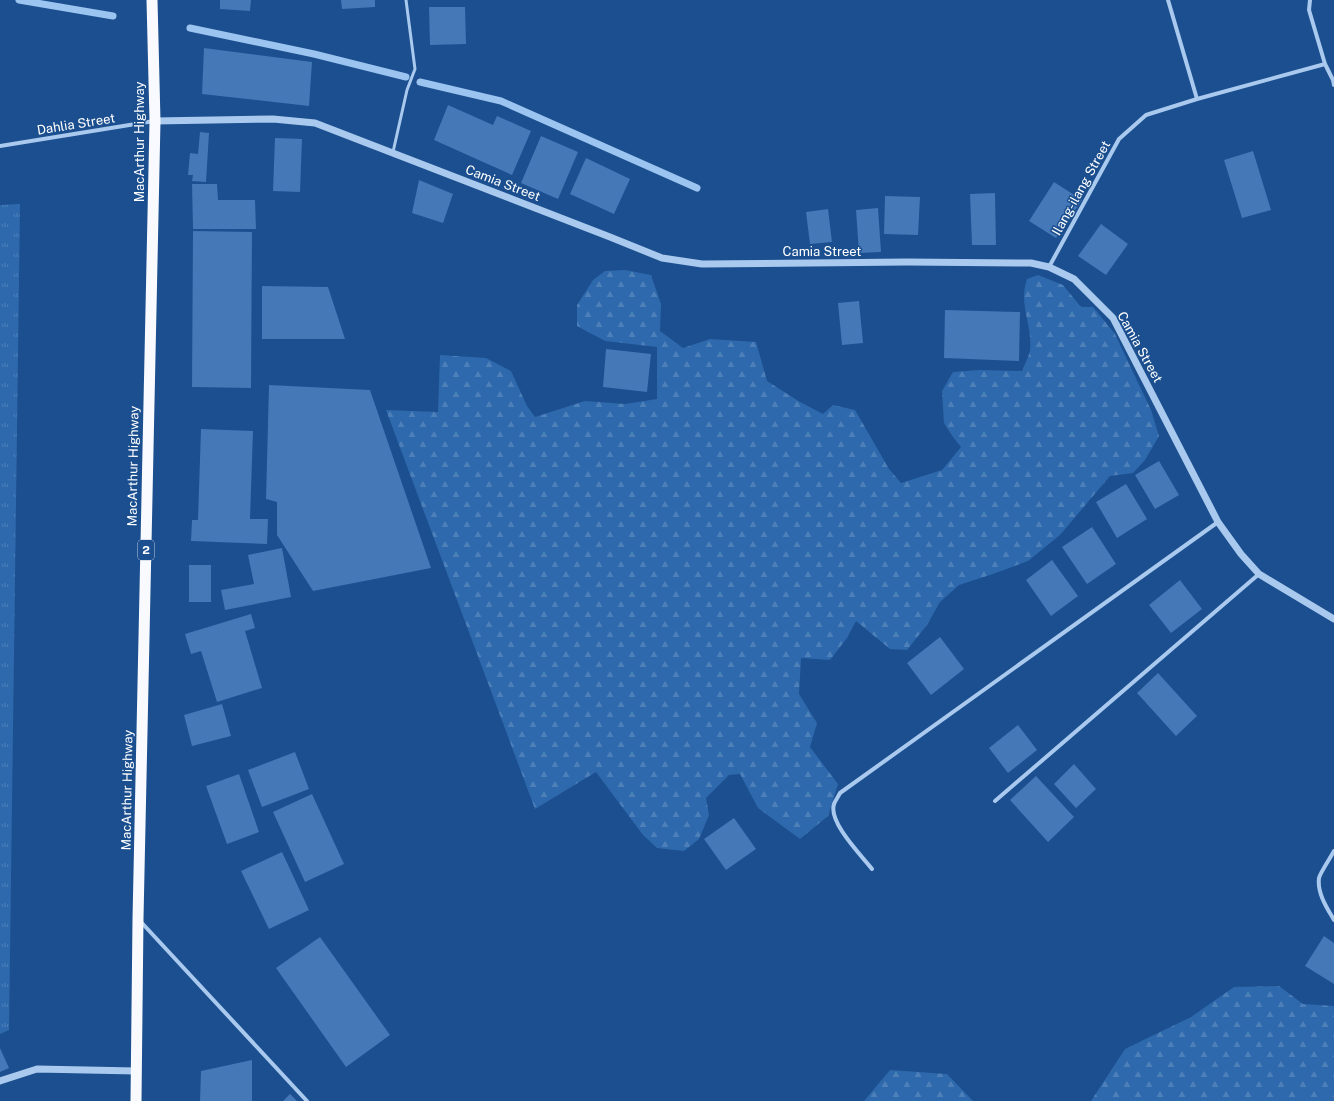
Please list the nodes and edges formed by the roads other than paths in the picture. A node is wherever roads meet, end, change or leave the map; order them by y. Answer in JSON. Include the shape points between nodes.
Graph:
{"nodes":[{"id":1,"x":152,"y":0,"type":"edge"},
{"id":2,"x":406,"y":0,"type":"edge"},
{"id":3,"x":1168,"y":0,"type":"edge"},
{"id":4,"x":1310,"y":0,"type":"edge"},
{"id":5,"x":1325,"y":64,"type":"junction"},
{"id":6,"x":1334,"y":84,"type":"edge"},
{"id":7,"x":1197,"y":99,"type":"junction"},
{"id":8,"x":155,"y":121,"type":"junction"},
{"id":9,"x":0,"y":146,"type":"edge"},
{"id":10,"x":392,"y":153,"type":"junction"},
{"id":11,"x":1048,"y":267,"type":"junction"},
{"id":12,"x":1218,"y":522,"type":"junction"},
{"id":13,"x":1259,"y":574,"type":"junction"},
{"id":14,"x":1334,"y":619,"type":"edge"},
{"id":15,"x":995,"y":801,"type":"dead end"},
{"id":16,"x":1334,"y":851,"type":"edge"},
{"id":17,"x":872,"y":869,"type":"dead end"},
{"id":18,"x":138,"y":919,"type":"junction"},
{"id":19,"x":1334,"y":920,"type":"edge"},
{"id":20,"x":136,"y":1072,"type":"junction"},
{"id":21,"x":0,"y":1082,"type":"edge"},
{"id":22,"x":136,"y":1101,"type":"edge"},
{"id":23,"x":307,"y":1101,"type":"edge"}],
"edges":[{"from":1,"to":8,"type":"highway","name":"MacArthur Highway","number":"2"},
{"from":2,"to":10,"type":"lane","via":[[415,69]]},
{"from":3,"to":7,"type":"street"},
{"from":4,"to":5,"type":"street","via":[[1309,10]]},
{"from":5,"to":6,"type":"street"},
{"from":5,"to":7,"type":"street","name":"Ilang-ilang Street"},
{"from":7,"to":11,"type":"street","name":"Ilang-ilang Street","via":[[1146,115],[1119,139]]},
{"from":8,"to":9,"type":"street","name":"Dahlia Street"},
{"from":8,"to":10,"type":"street","name":"Camia Street","via":[[273,120],[316,123]]},
{"from":8,"to":18,"type":"highway","name":"MacArthur Highway","number":"2"},
{"from":10,"to":11,"type":"street","name":"Camia Street","via":[[662,258],[702,264],[1031,263]]},
{"from":11,"to":12,"type":"street","name":"Camia Street","via":[[1074,279],[1114,318]]},
{"from":12,"to":13,"type":"street","name":"Camia Street"},
{"from":12,"to":17,"type":"street","via":[[840,793],[834,805],[835,818],[843,833]]},
{"from":13,"to":14,"type":"street","name":"Camia Street"},
{"from":13,"to":15,"type":"street"},
{"from":16,"to":19,"type":"street","via":[[1319,878],[1326,906]]},
{"from":18,"to":20,"type":"highway","name":"MacArthur Highway","number":"2"},
{"from":18,"to":23,"type":"street"},
{"from":20,"to":21,"type":"street","via":[[38,1069]]},
{"from":20,"to":22,"type":"highway","name":"MacArthur Highway","number":"2"}]}
